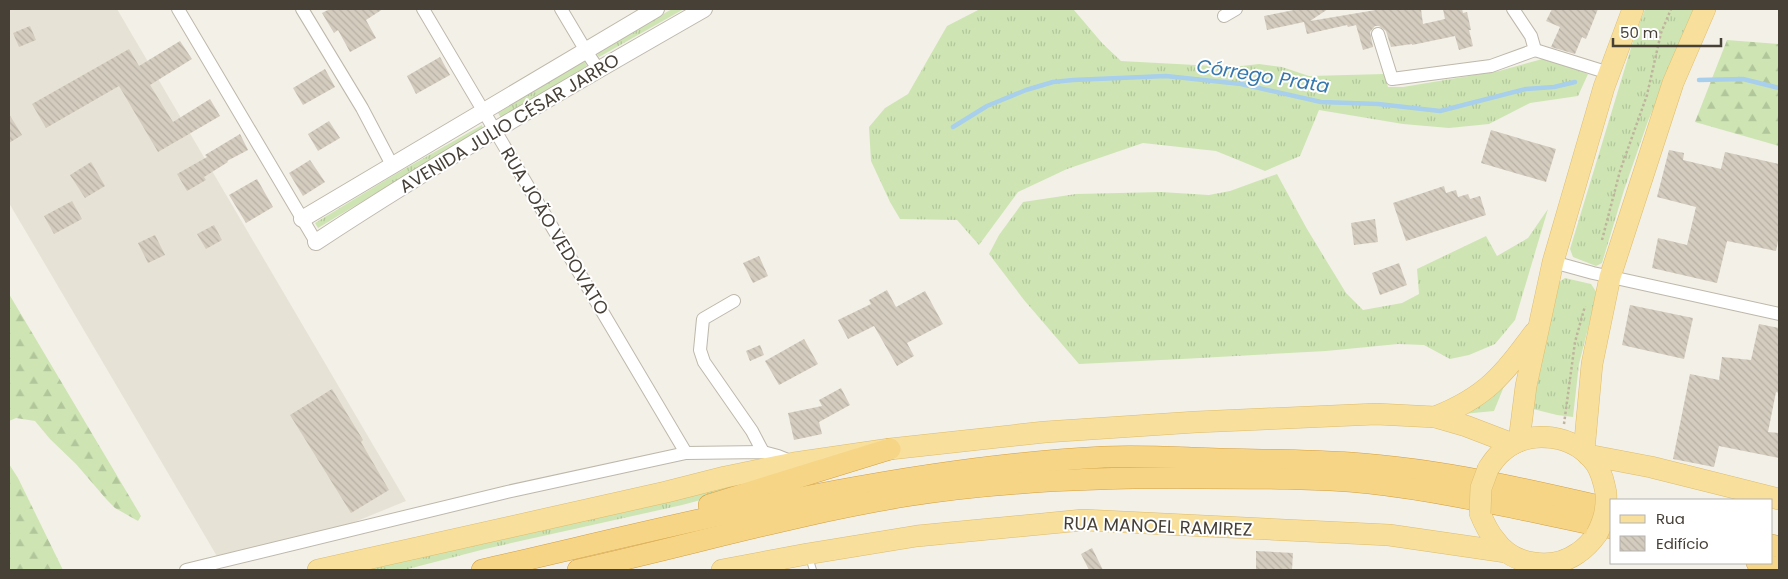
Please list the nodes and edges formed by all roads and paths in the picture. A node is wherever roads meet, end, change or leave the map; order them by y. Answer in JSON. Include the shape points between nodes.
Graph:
{"nodes":[{"id":1,"x":178,"y":9,"type":"edge"},
{"id":2,"x":302,"y":9,"type":"edge"},
{"id":3,"x":423,"y":9,"type":"edge"},
{"id":4,"x":561,"y":9,"type":"edge"},
{"id":5,"x":656,"y":9,"type":"edge"},
{"id":6,"x":703,"y":9,"type":"edge"},
{"id":7,"x":1236,"y":9,"type":"edge"},
{"id":8,"x":1513,"y":9,"type":"edge"},
{"id":9,"x":1633,"y":9,"type":"edge"},
{"id":10,"x":1705,"y":9,"type":"edge"},
{"id":11,"x":1224,"y":16,"type":"dead end"},
{"id":12,"x":1378,"y":34,"type":"dead end"},
{"id":13,"x":1535,"y":50,"type":"junction"},
{"id":14,"x":586,"y":51,"type":"junction"},
{"id":15,"x":598,"y":69,"type":"junction"},
{"id":16,"x":1609,"y":74,"type":"junction"},
{"id":17,"x":484,"y":111,"type":"junction"},
{"id":18,"x":496,"y":131,"type":"junction"},
{"id":19,"x":392,"y":165,"type":"junction"},
{"id":20,"x":302,"y":219,"type":"junction"},
{"id":21,"x":316,"y":242,"type":"joint"},
{"id":22,"x":1553,"y":262,"type":"junction"},
{"id":23,"x":1610,"y":277,"type":"junction"},
{"id":24,"x":734,"y":301,"type":"dead end"},
{"id":25,"x":1779,"y":314,"type":"edge"},
{"id":26,"x":1538,"y":326,"type":"junction"},
{"id":27,"x":1435,"y":417,"type":"junction"},
{"id":28,"x":1516,"y":443,"type":"junction"},
{"id":29,"x":890,"y":449,"type":"junction"},
{"id":30,"x":763,"y":452,"type":"junction"},
{"id":31,"x":686,"y":453,"type":"junction"},
{"id":32,"x":1586,"y":453,"type":"junction"},
{"id":33,"x":794,"y":463,"type":"junction"},
{"id":34,"x":1779,"y":499,"type":"edge"},
{"id":35,"x":1609,"y":501,"type":"edge"},
{"id":36,"x":675,"y":525,"type":"junction"},
{"id":37,"x":1604,"y":531,"type":"edge"},
{"id":38,"x":1518,"y":561,"type":"edge"},
{"id":39,"x":810,"y":562,"type":"edge"},
{"id":40,"x":1761,"y":564,"type":"edge"},
{"id":41,"x":1562,"y":566,"type":"edge"},
{"id":42,"x":1779,"y":568,"type":"edge"},
{"id":43,"x":186,"y":570,"type":"edge"},
{"id":44,"x":318,"y":570,"type":"edge"},
{"id":45,"x":482,"y":570,"type":"edge"},
{"id":46,"x":578,"y":570,"type":"edge"},
{"id":47,"x":722,"y":570,"type":"edge"}],
"edges":[{"from":1,"to":20,"type":"street"},
{"from":2,"to":19,"type":"street"},
{"from":3,"to":17,"type":"street","name":"RUA JOÃO VEDOVATO"},
{"from":4,"to":14,"type":"street"},
{"from":5,"to":14,"type":"street","name":"AVENIDA JULIO CÉSAR JARRO"},
{"from":6,"to":15,"type":"street","name":"AVENIDA JULIO CÉSAR JARRO"},
{"from":7,"to":11,"type":"street"},
{"from":8,"to":13,"type":"street","via":[[1531,36]]},
{"from":9,"to":16,"type":"main road"},
{"from":10,"to":23,"type":"main road","via":[[1673,83]]},
{"from":12,"to":13,"type":"street","via":[[1392,79],[1491,66]]},
{"from":13,"to":16,"type":"street"},
{"from":14,"to":15,"type":"street"},
{"from":14,"to":17,"type":"street","name":"AVENIDA JULIO CÉSAR JARRO"},
{"from":15,"to":18,"type":"street","name":"AVENIDA JULIO CÉSAR JARRO"},
{"from":16,"to":22,"type":"main road"},
{"from":17,"to":18,"type":"street","name":"RUA JOÃO VEDOVATO"},
{"from":17,"to":19,"type":"street","name":"AVENIDA JULIO CÉSAR JARRO"},
{"from":18,"to":21,"type":"street","name":"AVENIDA JULIO CÉSAR JARRO"},
{"from":18,"to":31,"type":"street","name":"RUA JOÃO VEDOVATO"},
{"from":19,"to":20,"type":"street","name":"AVENIDA JULIO CÉSAR JARRO"},
{"from":20,"to":21,"type":"street"},
{"from":22,"to":23,"type":"street"},
{"from":22,"to":26,"type":"main road"},
{"from":23,"to":25,"type":"street"},
{"from":23,"to":32,"type":"main road","via":[[1592,364]]},
{"from":24,"to":30,"type":"street","via":[[703,319],[700,350],[704,362]]},
{"from":26,"to":27,"type":"main road","via":[[1488,388],[1466,404]]},
{"from":26,"to":28,"type":"main road"},
{"from":27,"to":28,"type":"main road"},
{"from":27,"to":29,"type":"main road","via":[[1376,414],[1196,422],[1045,432]]},
{"from":28,"to":32,"type":"main road","via":[[1535,437],[1553,437]]},
{"from":28,"to":38,"type":"main road","bridge":true,"via":[[1503,451],[1488,469],[1481,488],[1480,513],[1495,542]]},
{"from":29,"to":33,"type":"main road"},
{"from":29,"to":36,"type":"highway","via":[[690,511]]},
{"from":30,"to":31,"type":"street"},
{"from":30,"to":33,"type":"street"},
{"from":31,"to":43,"type":"street","via":[[507,492]]},
{"from":32,"to":34,"type":"main road"},
{"from":32,"to":35,"type":"main road","via":[[1603,478]]},
{"from":33,"to":44,"type":"main road"},
{"from":35,"to":36,"type":"highway","via":[[1352,463],[1106,456],[884,481]]},
{"from":35,"to":37,"type":"main road","bridge":true},
{"from":36,"to":45,"type":"highway"},
{"from":37,"to":41,"type":"main road"},
{"from":37,"to":46,"type":"highway","via":[[1436,493],[1367,483],[1264,478],[1113,477],[907,496],[821,512]]},
{"from":38,"to":39,"type":"main road","name":"RUA MANOEL RAMIREZ","via":[[1389,535],[1083,520],[917,536]]},
{"from":38,"to":41,"type":"main road","name":"RUA MANOEL RAMIREZ"},
{"from":39,"to":47,"type":"main road","name":"RUA MANOEL RAMIREZ"},
{"from":40,"to":42,"type":"highway"}]}
